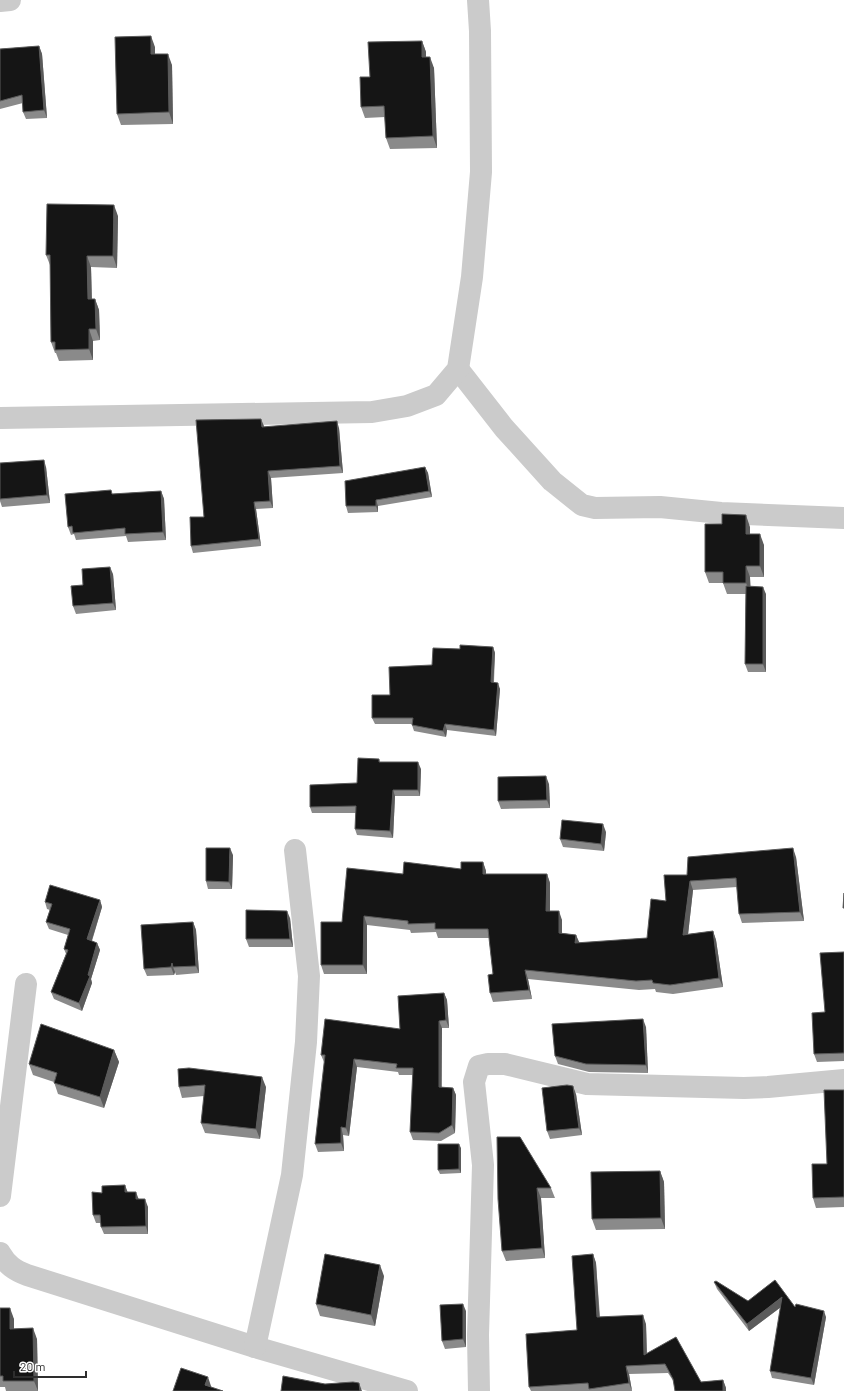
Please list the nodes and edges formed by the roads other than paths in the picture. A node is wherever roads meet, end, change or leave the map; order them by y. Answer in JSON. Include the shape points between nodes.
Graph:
{"nodes":[{"id":1,"x":10,"y":0,"type":"edge"},
{"id":2,"x":478,"y":0,"type":"edge"},
{"id":3,"x":0,"y":1,"type":"edge"},
{"id":4,"x":458,"y":369,"type":"junction"},
{"id":5,"x":0,"y":418,"type":"edge"},
{"id":6,"x":844,"y":518,"type":"edge"},
{"id":7,"x":295,"y":850,"type":"dead end"},
{"id":8,"x":26,"y":984,"type":"dead end"},
{"id":9,"x":844,"y":1080,"type":"edge"},
{"id":10,"x":0,"y":1196,"type":"edge"},
{"id":11,"x":0,"y":1254,"type":"edge"},
{"id":12,"x":255,"y":1347,"type":"junction"},
{"id":13,"x":407,"y":1391,"type":"edge"},
{"id":14,"x":479,"y":1391,"type":"edge"}],
"edges":[{"from":1,"to":3,"type":"street"},
{"from":2,"to":4,"type":"street","via":[[481,172],[472,277]]},
{"from":4,"to":5,"type":"street","via":[[436,395],[407,406],[372,412]]},
{"from":4,"to":6,"type":"street","via":[[504,428],[552,481],[582,504],[595,508],[660,507],[721,513]]},
{"from":7,"to":12,"type":"street","via":[[309,976],[306,1042],[292,1175]]},
{"from":8,"to":10,"type":"street"},
{"from":9,"to":14,"type":"street","via":[[756,1088],[587,1084],[505,1064],[479,1066],[474,1082],[483,1164]]},
{"from":11,"to":12,"type":"street","via":[[6,1263],[17,1271]]},
{"from":12,"to":13,"type":"street"}]}
